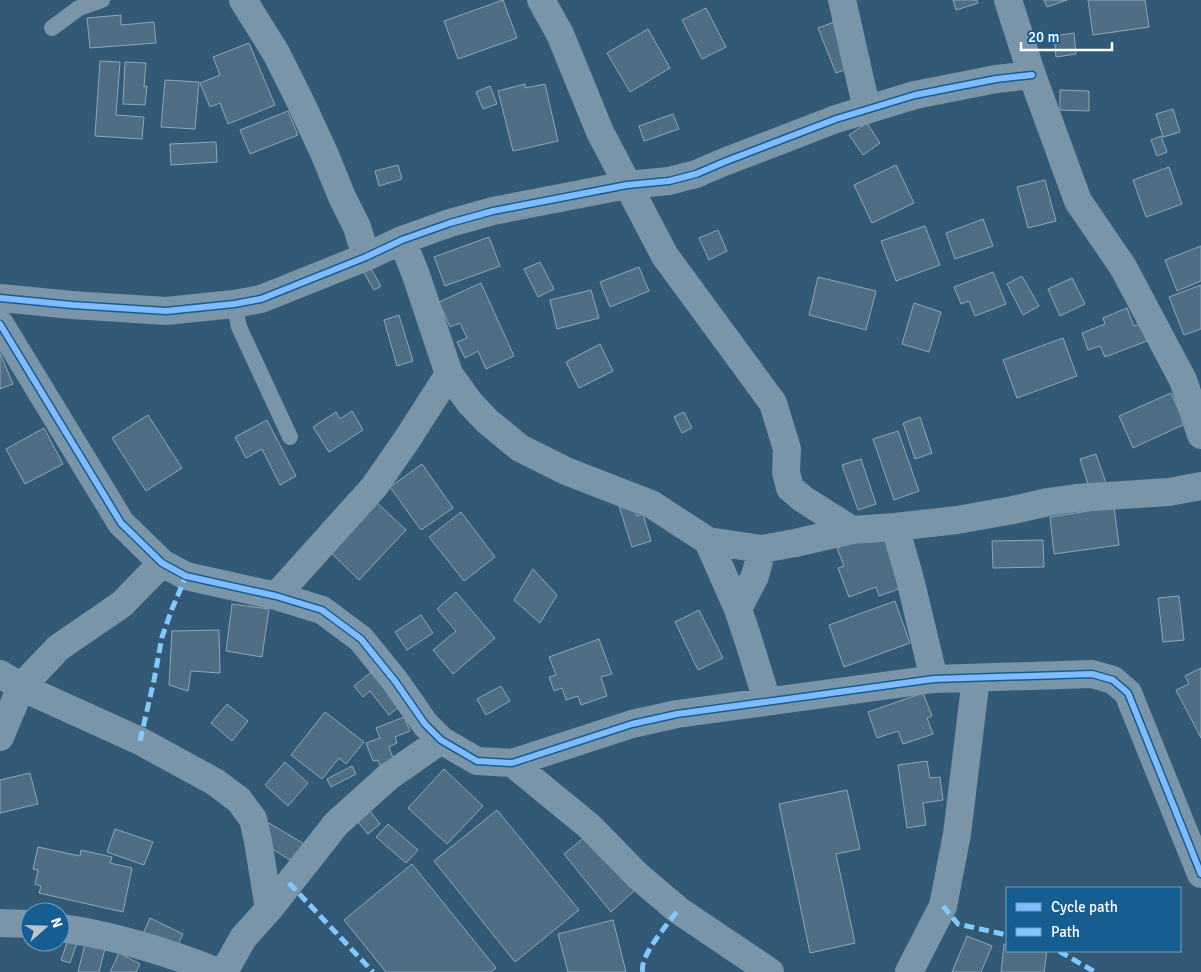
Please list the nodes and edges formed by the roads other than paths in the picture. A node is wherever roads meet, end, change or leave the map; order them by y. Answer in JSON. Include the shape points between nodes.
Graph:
{"nodes":[{"id":1,"x":102,"y":0,"type":"edge"},
{"id":2,"x":243,"y":0,"type":"edge"},
{"id":3,"x":541,"y":0,"type":"edge"},
{"id":4,"x":842,"y":0,"type":"edge"},
{"id":5,"x":1008,"y":0,"type":"edge"},
{"id":6,"x":52,"y":28,"type":"dead end"},
{"id":7,"x":1032,"y":75,"type":"junction"},
{"id":8,"x":867,"y":110,"type":"junction"},
{"id":9,"x":627,"y":185,"type":"junction"},
{"id":10,"x":402,"y":240,"type":"junction"},
{"id":11,"x":366,"y":257,"type":"junction"},
{"id":12,"x":0,"y":298,"type":"edge"},
{"id":13,"x":234,"y":304,"type":"junction"},
{"id":14,"x":0,"y":324,"type":"edge"},
{"id":15,"x":449,"y":374,"type":"junction"},
{"id":16,"x":1201,"y":435,"type":"edge"},
{"id":17,"x":290,"y":437,"type":"dead end"},
{"id":18,"x":1201,"y":486,"type":"edge"},
{"id":19,"x":895,"y":527,"type":"junction"},
{"id":20,"x":852,"y":530,"type":"junction"},
{"id":21,"x":708,"y":541,"type":"junction"},
{"id":22,"x":762,"y":549,"type":"junction"},
{"id":23,"x":162,"y":562,"type":"junction"},
{"id":24,"x":276,"y":596,"type":"junction"},
{"id":25,"x":738,"y":609,"type":"junction"},
{"id":26,"x":976,"y":678,"type":"junction"},
{"id":27,"x":934,"y":679,"type":"junction"},
{"id":28,"x":10,"y":681,"type":"edge"},
{"id":29,"x":767,"y":702,"type":"junction"},
{"id":30,"x":0,"y":737,"type":"edge"},
{"id":31,"x":441,"y":740,"type":"junction"},
{"id":32,"x":512,"y":764,"type":"junction"},
{"id":33,"x":1201,"y":874,"type":"edge"},
{"id":34,"x":269,"y":908,"type":"junction"},
{"id":35,"x":0,"y":923,"type":"edge"},
{"id":36,"x":20,"y":924,"type":"edge"},
{"id":37,"x":70,"y":929,"type":"edge"},
{"id":38,"x":218,"y":972,"type":"edge"},
{"id":39,"x":224,"y":972,"type":"edge"},
{"id":40,"x":770,"y":972,"type":"edge"},
{"id":41,"x":909,"y":972,"type":"edge"}],
"edges":[{"from":1,"to":6,"type":"lane","via":[[79,8]]},
{"from":2,"to":11,"type":"street","via":[[276,53],[300,101],[357,227]]},
{"from":3,"to":9,"type":"street","via":[[560,34],[600,132]]},
{"from":4,"to":8,"type":"street"},
{"from":5,"to":7,"type":"street"},
{"from":7,"to":8,"type":"street","via":[[915,95]]},
{"from":7,"to":16,"type":"street","via":[[1078,202],[1124,267],[1183,380]]},
{"from":8,"to":9,"type":"street","via":[[696,174],[669,181]]},
{"from":9,"to":10,"type":"street","via":[[493,211]]},
{"from":9,"to":20,"type":"street","via":[[665,256],[773,403],[787,449],[786,472],[790,488]]},
{"from":10,"to":11,"type":"street"},
{"from":10,"to":15,"type":"street"},
{"from":11,"to":13,"type":"street","via":[[261,300]]},
{"from":12,"to":13,"type":"street","via":[[166,311]]},
{"from":13,"to":17,"type":"lane","via":[[239,326]]},
{"from":14,"to":23,"type":"street","via":[[121,523]]},
{"from":15,"to":21,"type":"street","via":[[487,421],[520,448],[566,471],[651,504]]},
{"from":15,"to":24,"type":"street","via":[[374,487]]},
{"from":18,"to":19,"type":"street","via":[[1160,493],[1067,499]]},
{"from":19,"to":20,"type":"street"},
{"from":19,"to":27,"type":"street"},
{"from":20,"to":22,"type":"street"},
{"from":21,"to":22,"type":"street"},
{"from":21,"to":25,"type":"street"},
{"from":22,"to":25,"type":"street","via":[[755,576]]},
{"from":23,"to":24,"type":"street","via":[[186,576]]},
{"from":23,"to":28,"type":"street","via":[[122,604]]},
{"from":24,"to":31,"type":"street","via":[[322,610],[361,640]]},
{"from":25,"to":29,"type":"street"},
{"from":26,"to":27,"type":"street"},
{"from":26,"to":33,"type":"street","via":[[1092,674],[1113,680],[1128,693]]},
{"from":26,"to":41,"type":"street","via":[[957,834],[943,906]]},
{"from":27,"to":29,"type":"street"},
{"from":28,"to":30,"type":"street"},
{"from":28,"to":34,"type":"street","via":[[140,741],[215,782],[239,800],[253,819]]},
{"from":29,"to":32,"type":"street","via":[[677,714],[632,724]]},
{"from":31,"to":32,"type":"street","via":[[477,761]]},
{"from":31,"to":34,"type":"street","via":[[388,777],[336,824]]},
{"from":32,"to":40,"type":"street","via":[[588,826],[678,910]]},
{"from":34,"to":39,"type":"street","via":[[243,938]]},
{"from":35,"to":36,"type":"street"},
{"from":37,"to":38,"type":"street","via":[[141,946]]}]}
